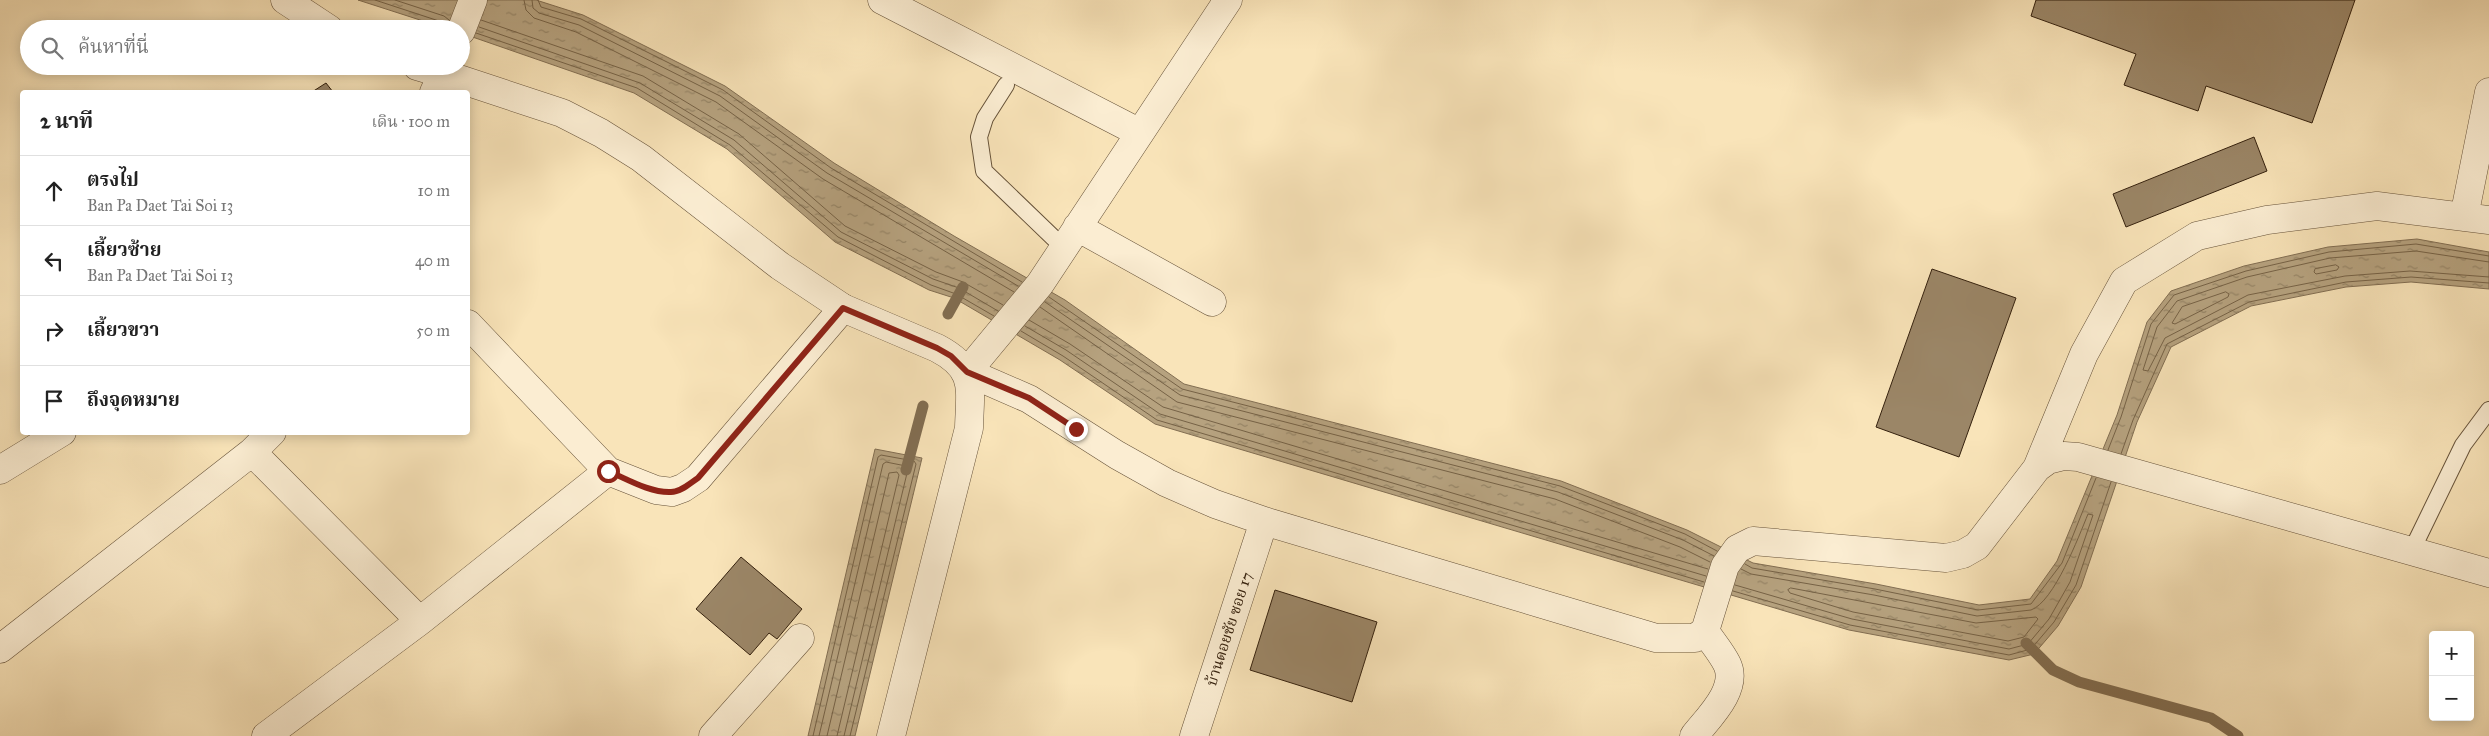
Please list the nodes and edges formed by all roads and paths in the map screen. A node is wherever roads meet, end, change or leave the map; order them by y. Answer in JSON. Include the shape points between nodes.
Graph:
{"nodes":[{"id":1,"x":285,"y":0,"type":"edge"},
{"id":2,"x":473,"y":0,"type":"edge"},
{"id":3,"x":882,"y":0,"type":"edge"},
{"id":4,"x":1228,"y":0,"type":"edge"},
{"id":5,"x":315,"y":20,"type":"edge"},
{"id":6,"x":465,"y":20,"type":"edge"},
{"id":7,"x":442,"y":77,"type":"edge"},
{"id":8,"x":1006,"y":85,"type":"dead end"},
{"id":9,"x":2489,"y":92,"type":"edge"},
{"id":10,"x":1140,"y":133,"type":"junction"},
{"id":11,"x":2476,"y":218,"type":"edge"},
{"id":12,"x":1070,"y":238,"type":"junction"},
{"id":13,"x":1212,"y":302,"type":"dead end"},
{"id":14,"x":843,"y":308,"type":"junction"},
{"id":15,"x":470,"y":326,"type":"edge"},
{"id":16,"x":967,"y":372,"type":"junction"},
{"id":17,"x":2489,"y":410,"type":"edge"},
{"id":18,"x":57,"y":435,"type":"edge"},
{"id":19,"x":269,"y":435,"type":"edge"},
{"id":20,"x":252,"y":452,"type":"junction"},
{"id":21,"x":2037,"y":468,"type":"junction"},
{"id":22,"x":0,"y":470,"type":"edge"},
{"id":23,"x":608,"y":471,"type":"junction"},
{"id":24,"x":1264,"y":521,"type":"junction"},
{"id":25,"x":2412,"y":550,"type":"junction"},
{"id":26,"x":2489,"y":572,"type":"edge"},
{"id":27,"x":1708,"y":621,"type":"junction"},
{"id":28,"x":420,"y":622,"type":"junction"},
{"id":29,"x":800,"y":638,"type":"dead end"},
{"id":30,"x":0,"y":649,"type":"edge"},
{"id":31,"x":266,"y":736,"type":"edge"},
{"id":32,"x":713,"y":736,"type":"edge"},
{"id":33,"x":891,"y":736,"type":"edge"},
{"id":34,"x":1194,"y":736,"type":"edge"},
{"id":35,"x":1694,"y":736,"type":"edge"}],
"edges":[{"from":1,"to":5,"type":"street"},
{"from":2,"to":6,"type":"street"},
{"from":3,"to":10,"type":"street"},
{"from":4,"to":10,"type":"street"},
{"from":7,"to":14,"type":"street","via":[[562,113],[601,133],[641,158],[780,266]]},
{"from":8,"to":12,"type":"lane","via":[[985,118],[980,137],[984,171]]},
{"from":9,"to":11,"type":"street"},
{"from":10,"to":12,"type":"street"},
{"from":11,"to":21,"type":"street","via":[[2377,206],[2267,220],[2197,236],[2124,281],[2084,354]]},
{"from":12,"to":13,"type":"street"},
{"from":12,"to":16,"type":"street","via":[[1040,284]]},
{"from":14,"to":16,"type":"street","via":[[937,348]]},
{"from":14,"to":23,"type":"street","via":[[698,478],[672,492],[656,490]]},
{"from":15,"to":23,"type":"street"},
{"from":16,"to":24,"type":"street","via":[[1029,398],[1167,483]]},
{"from":16,"to":33,"type":"street","via":[[969,428]]},
{"from":17,"to":25,"type":"lane","via":[[2463,445]]},
{"from":18,"to":22,"type":"street"},
{"from":19,"to":20,"type":"street"},
{"from":20,"to":28,"type":"street"},
{"from":20,"to":30,"type":"street"},
{"from":21,"to":25,"type":"street","via":[[2048,460],[2078,457]]},
{"from":21,"to":27,"type":"street","via":[[1977,546],[1963,554],[1946,558],[1753,541],[1737,548],[1726,566]]},
{"from":23,"to":28,"type":"street"},
{"from":24,"to":27,"type":"street","via":[[1656,638],[1695,638]]},
{"from":24,"to":34,"type":"street","name":"บ้านดอยชัย ซอย 17"},
{"from":25,"to":26,"type":"street"},
{"from":27,"to":35,"type":"street","via":[[1728,665],[1730,678],[1724,696]]},
{"from":28,"to":31,"type":"street"},
{"from":29,"to":32,"type":"street"}]}
